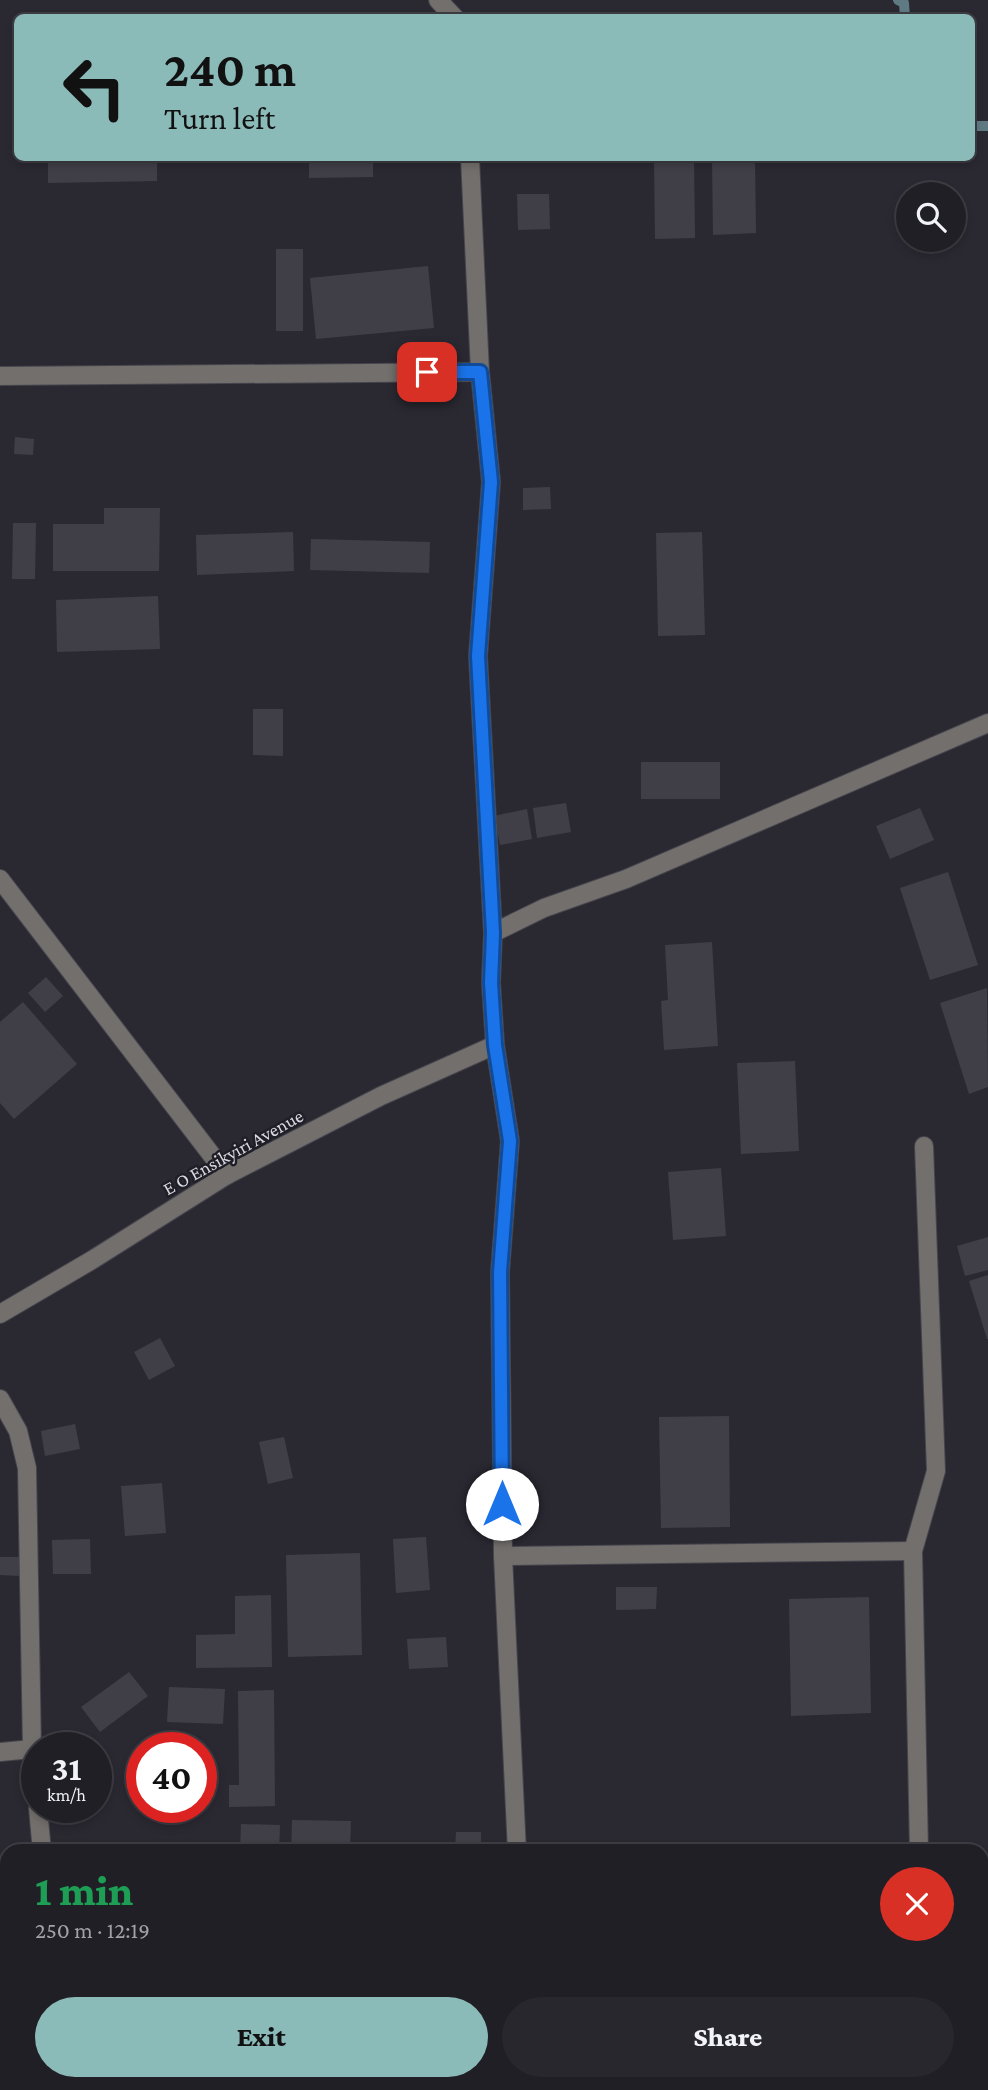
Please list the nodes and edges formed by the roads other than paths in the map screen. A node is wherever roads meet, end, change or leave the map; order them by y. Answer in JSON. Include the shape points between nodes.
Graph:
{"nodes":[{"id":1,"x":438,"y":0,"type":"edge"},
{"id":2,"x":451,"y":14,"type":"edge"},
{"id":3,"x":470,"y":161,"type":"edge"},
{"id":4,"x":480,"y":372,"type":"junction"},
{"id":5,"x":0,"y":376,"type":"edge"},
{"id":6,"x":988,"y":723,"type":"edge"},
{"id":7,"x":0,"y":879,"type":"edge"},
{"id":8,"x":493,"y":933,"type":"junction"},
{"id":9,"x":495,"y":1045,"type":"junction"},
{"id":10,"x":924,"y":1146,"type":"dead end"},
{"id":11,"x":227,"y":1175,"type":"junction"},
{"id":12,"x":0,"y":1314,"type":"edge"},
{"id":13,"x":0,"y":1399,"type":"edge"},
{"id":14,"x":914,"y":1551,"type":"junction"},
{"id":15,"x":503,"y":1556,"type":"junction"},
{"id":16,"x":32,"y":1732,"type":"edge"},
{"id":17,"x":21,"y":1750,"type":"edge"},
{"id":18,"x":0,"y":1752,"type":"edge"},
{"id":19,"x":39,"y":1823,"type":"edge"},
{"id":20,"x":41,"y":1844,"type":"edge"},
{"id":21,"x":517,"y":1844,"type":"edge"},
{"id":22,"x":919,"y":1844,"type":"edge"}],
"edges":[{"from":1,"to":2,"type":"street"},
{"from":3,"to":4,"type":"street"},
{"from":4,"to":5,"type":"street"},
{"from":4,"to":8,"type":"street","via":[[491,482],[478,656]]},
{"from":6,"to":8,"type":"street"},
{"from":7,"to":11,"type":"street"},
{"from":8,"to":9,"type":"street"},
{"from":9,"to":11,"type":"street","name":"E O Ensikyiri Avenue","via":[[381,1096]]},
{"from":9,"to":15,"type":"street","via":[[510,1141],[500,1272]]},
{"from":10,"to":14,"type":"street","via":[[936,1471]]},
{"from":11,"to":12,"type":"street","name":"E O Ensikyiri Avenue"},
{"from":13,"to":16,"type":"street","via":[[18,1431],[27,1468]]},
{"from":14,"to":15,"type":"street"},
{"from":14,"to":22,"type":"street"},
{"from":15,"to":21,"type":"street"},
{"from":17,"to":18,"type":"street"},
{"from":19,"to":20,"type":"street"}]}
